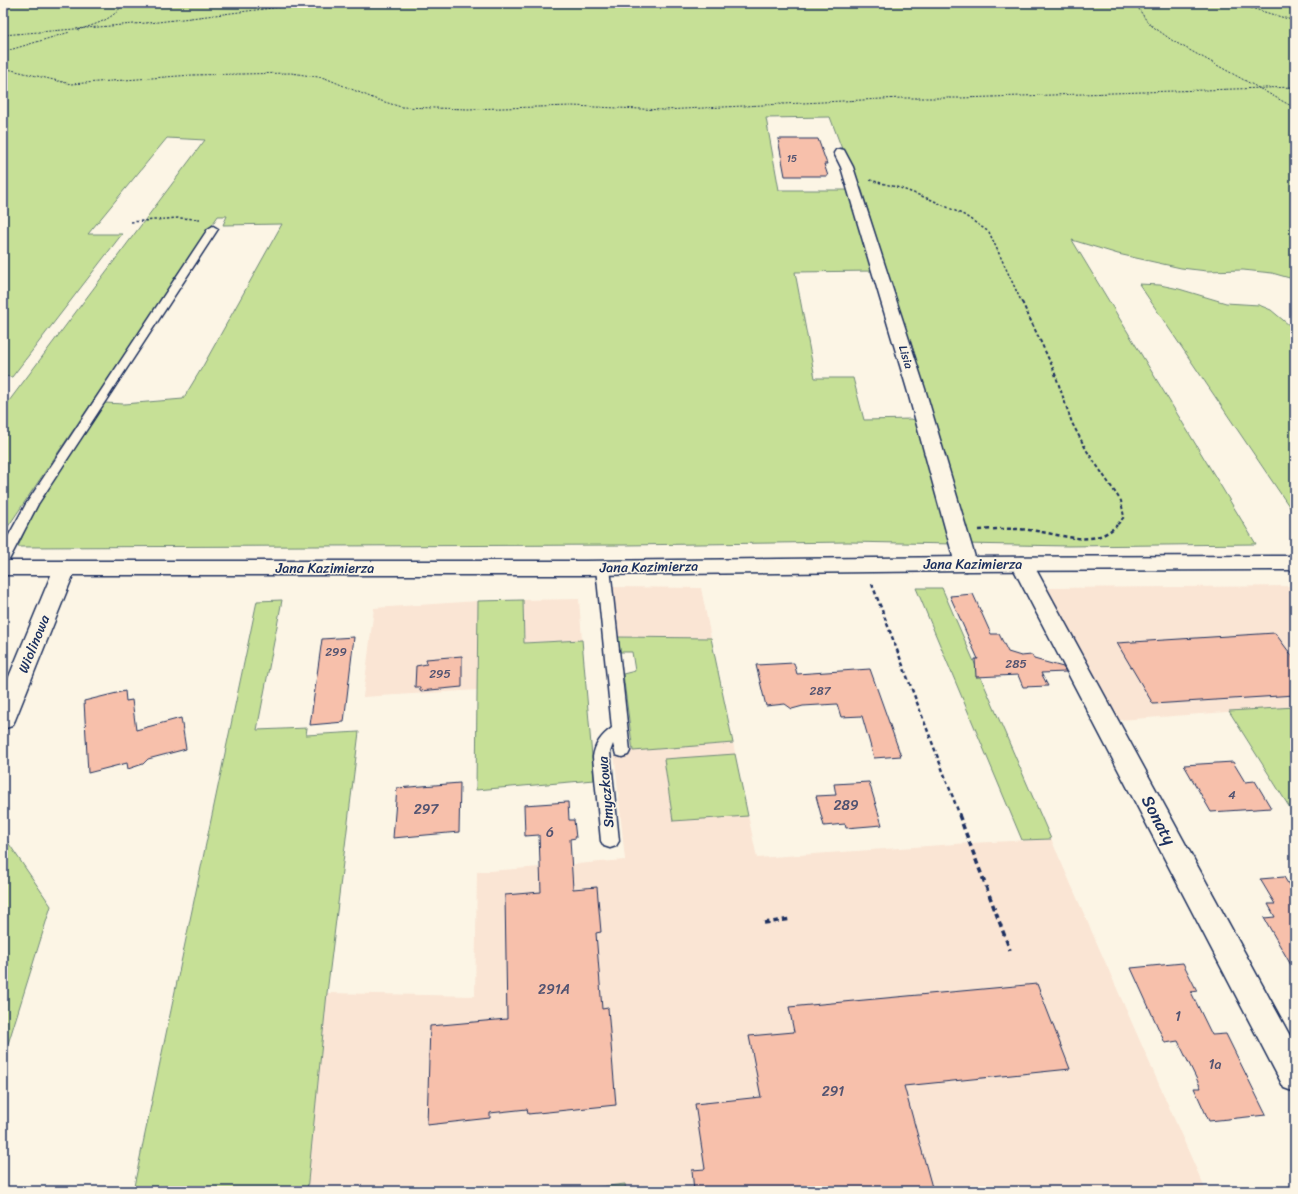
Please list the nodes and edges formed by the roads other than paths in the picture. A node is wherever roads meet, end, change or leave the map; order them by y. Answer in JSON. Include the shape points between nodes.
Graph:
{"nodes":[{"id":1,"x":840,"y":153,"type":"dead end"},
{"id":2,"x":213,"y":229,"type":"road end"},
{"id":3,"x":3,"y":558,"type":"edge"},
{"id":4,"x":1295,"y":563,"type":"edge"},
{"id":5,"x":966,"y":564,"type":"junction"},
{"id":6,"x":1022,"y":564,"type":"junction"},
{"id":7,"x":3,"y":568,"type":"edge"},
{"id":8,"x":65,"y":568,"type":"junction"},
{"id":9,"x":603,"y":568,"type":"junction"},
{"id":10,"x":3,"y":720,"type":"edge"},
{"id":11,"x":619,"y":731,"type":"junction"},
{"id":12,"x":622,"y":751,"type":"dead end"},
{"id":13,"x":610,"y":841,"type":"dead end"},
{"id":14,"x":1295,"y":1077,"type":"edge"}],
"edges":[{"from":1,"to":5,"type":"street","name":"Lisia","via":[[850,176],[916,389]]},
{"from":2,"to":3,"type":"lane","via":[[32,504]]},
{"from":4,"to":6,"type":"street","name":"Jana Kazimierza"},
{"from":5,"to":6,"type":"street","name":"Jana Kazimierza"},
{"from":5,"to":9,"type":"street","name":"Jana Kazimierza"},
{"from":6,"to":14,"type":"street","name":"Sonaty"},
{"from":7,"to":8,"type":"street","name":"Jana Kazimierza"},
{"from":8,"to":9,"type":"street","name":"Jana Kazimierza"},
{"from":8,"to":10,"type":"street","name":"Wiolinowa"},
{"from":9,"to":11,"type":"lane"},
{"from":11,"to":12,"type":"lane"},
{"from":11,"to":13,"type":"lane","name":"Smyczkowa","via":[[604,743],[601,757]]}]}
